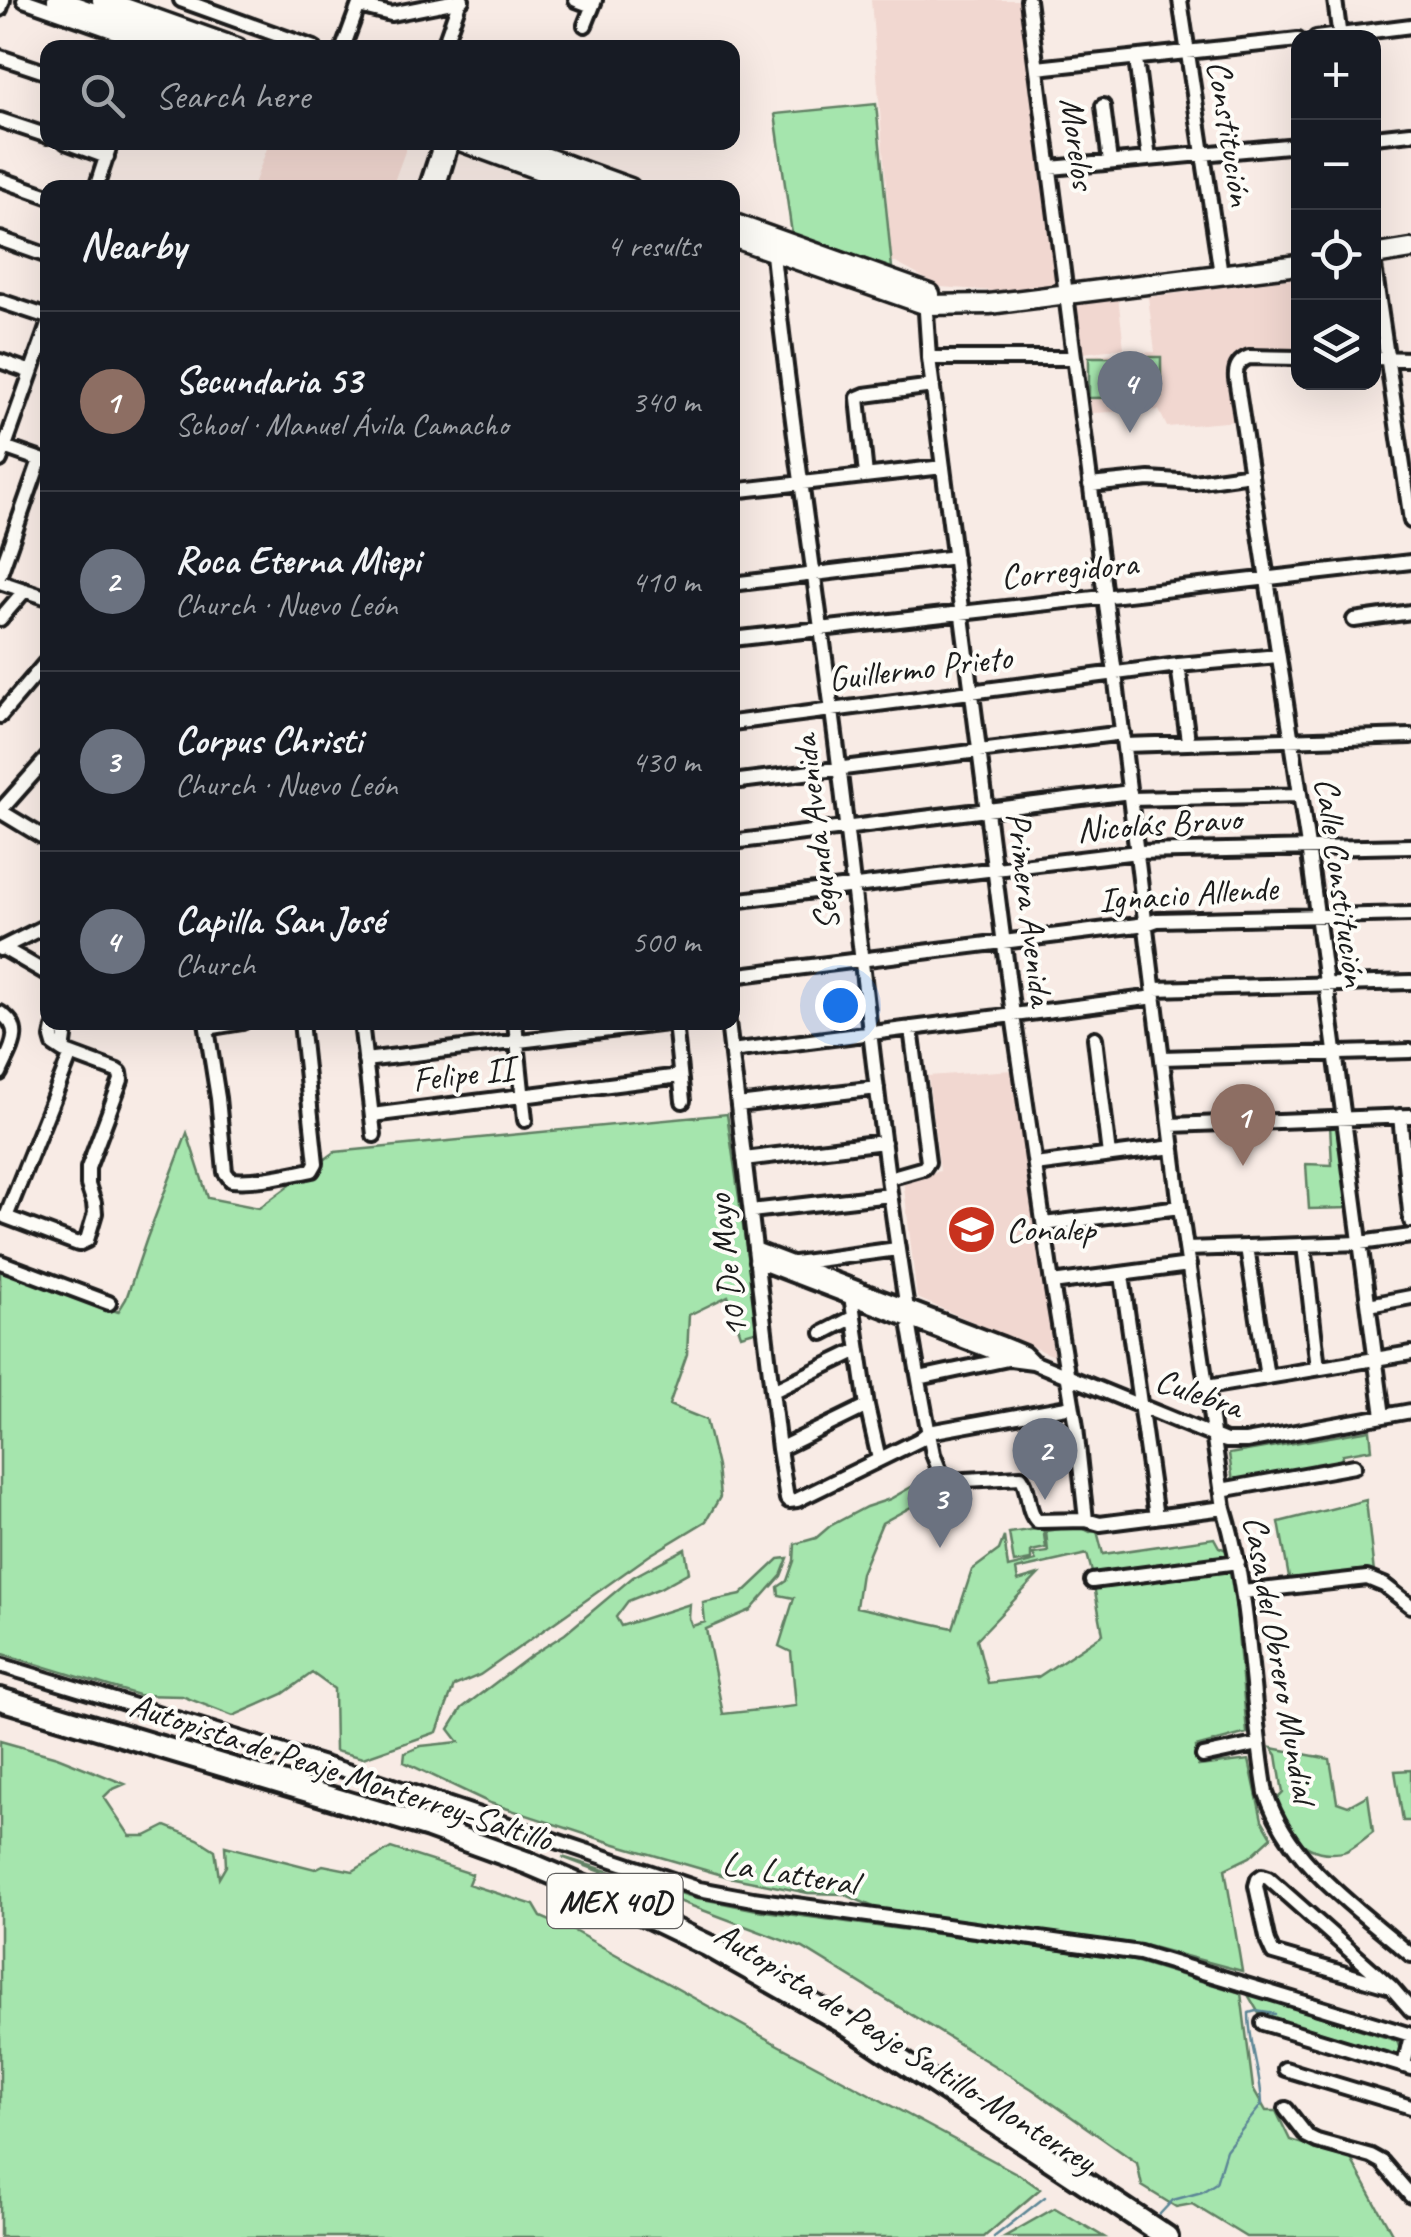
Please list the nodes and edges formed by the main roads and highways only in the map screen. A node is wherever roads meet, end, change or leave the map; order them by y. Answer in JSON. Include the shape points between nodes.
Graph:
{"nodes":[{"id":1,"x":57,"y":0,"type":"edge"},
{"id":2,"x":97,"y":4,"type":"edge"},
{"id":3,"x":147,"y":40,"type":"edge"},
{"id":4,"x":215,"y":40,"type":"edge"},
{"id":5,"x":479,"y":150,"type":"edge"},
{"id":6,"x":525,"y":150,"type":"edge"},
{"id":7,"x":541,"y":180,"type":"edge"},
{"id":8,"x":608,"y":180,"type":"edge"},
{"id":9,"x":740,"y":227,"type":"edge"},
{"id":10,"x":740,"y":238,"type":"edge"},
{"id":11,"x":772,"y":244,"type":"junction"},
{"id":12,"x":1411,"y":250,"type":"edge"},
{"id":13,"x":1381,"y":254,"type":"edge"},
{"id":14,"x":1291,"y":265,"type":"edge"},
{"id":15,"x":0,"y":1699,"type":"edge"},
{"id":16,"x":0,"y":1712,"type":"edge"},
{"id":17,"x":1146,"y":2237,"type":"edge"},
{"id":18,"x":1168,"y":2237,"type":"edge"}],
"edges":[{"from":1,"to":2,"type":"main road"},
{"from":2,"to":3,"type":"main road"},
{"from":2,"to":4,"type":"main road"},
{"from":5,"to":7,"type":"main road"},
{"from":6,"to":8,"type":"main road"},
{"from":9,"to":11,"type":"main road"},
{"from":10,"to":11,"type":"main road"},
{"from":11,"to":14,"type":"main road","via":[[935,301],[989,304]]},
{"from":12,"to":13,"type":"main road"},
{"from":15,"to":18,"type":"highway","name":"Autopista de Peaje Monterrey-Saltillo","number":"MEX 40D","via":[[430,1826],[604,1895],[829,2014]]},
{"from":16,"to":17,"type":"highway","name":"Autopista de Peaje Saltillo-Monterrey","number":"MEX 40D","via":[[425,1838],[564,1890],[701,1956],[831,2030]]}]}
